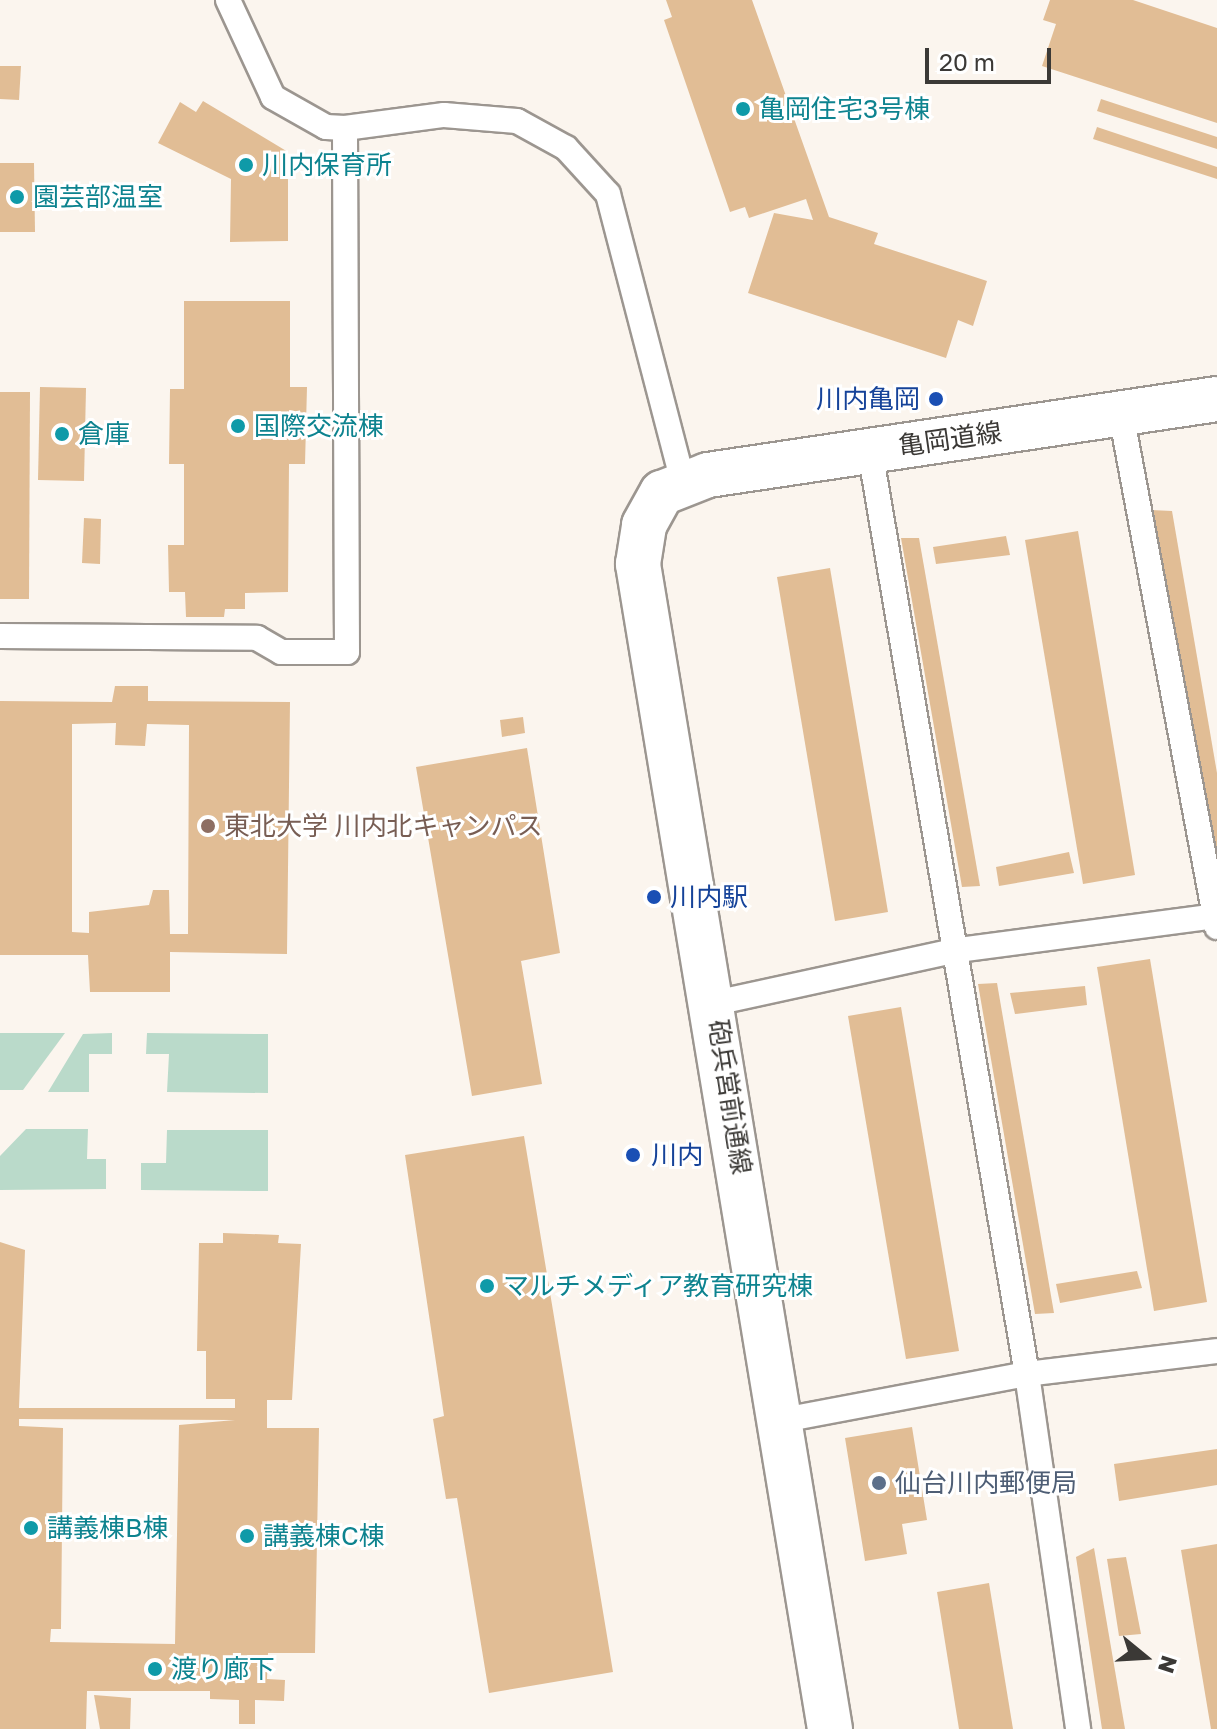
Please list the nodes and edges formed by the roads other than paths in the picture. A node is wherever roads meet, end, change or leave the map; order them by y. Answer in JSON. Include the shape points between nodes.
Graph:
{"nodes":[{"id":1,"x":228,"y":0,"type":"edge"},
{"id":2,"x":345,"y":128,"type":"junction"},
{"id":3,"x":1217,"y":399,"type":"edge"},
{"id":4,"x":1121,"y":414,"type":"junction"},
{"id":5,"x":870,"y":451,"type":"junction"},
{"id":6,"x":683,"y":482,"type":"junction"},
{"id":7,"x":0,"y":636,"type":"edge"},
{"id":8,"x":1216,"y":922,"type":"edge"},
{"id":9,"x":958,"y":950,"type":"junction"},
{"id":10,"x":715,"y":1003,"type":"junction"},
{"id":11,"x":1217,"y":1351,"type":"edge"},
{"id":12,"x":1027,"y":1374,"type":"junction"},
{"id":13,"x":783,"y":1420,"type":"junction"},
{"id":14,"x":830,"y":1729,"type":"edge"},
{"id":15,"x":1078,"y":1729,"type":"edge"}],
"edges":[{"from":1,"to":2,"type":"lane","via":[[273,97],[326,127]]},
{"from":2,"to":6,"type":"lane","via":[[444,115],[517,121],[566,148],[608,194]]},
{"from":2,"to":7,"type":"lane","via":[[347,652],[281,652],[257,638]]},
{"from":3,"to":4,"type":"street","name":"亀岡道線"},
{"from":4,"to":5,"type":"street","name":"亀岡道線"},
{"from":4,"to":8,"type":"lane"},
{"from":5,"to":6,"type":"street","name":"亀岡道線"},
{"from":5,"to":9,"type":"lane"},
{"from":6,"to":10,"type":"street","name":"砲兵営前通線","via":[[662,493],[650,515],[638,564]]},
{"from":8,"to":9,"type":"lane"},
{"from":9,"to":10,"type":"lane"},
{"from":9,"to":12,"type":"lane"},
{"from":10,"to":13,"type":"street","name":"砲兵営前通線"},
{"from":11,"to":12,"type":"lane"},
{"from":12,"to":13,"type":"lane"},
{"from":12,"to":15,"type":"lane"},
{"from":13,"to":14,"type":"street","name":"砲兵営前通線"}]}
